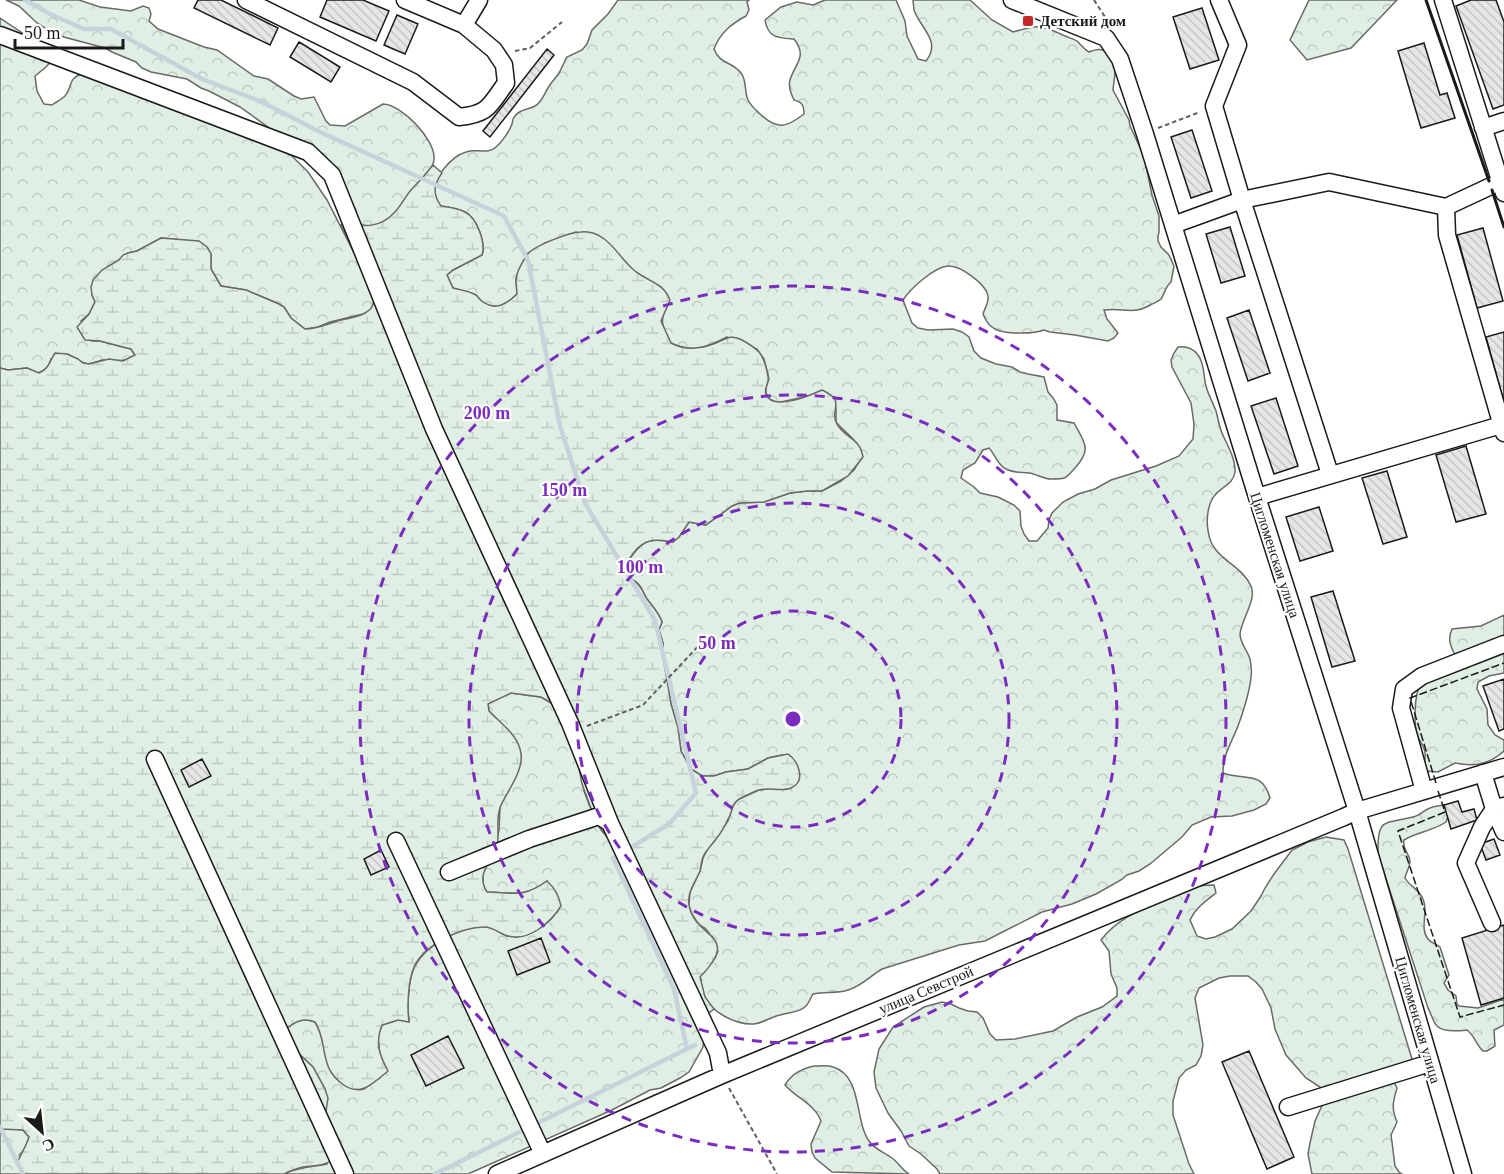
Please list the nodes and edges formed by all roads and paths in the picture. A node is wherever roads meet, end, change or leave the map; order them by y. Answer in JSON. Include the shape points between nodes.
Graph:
{"nodes":[{"id":1,"x":246,"y":0,"type":"edge"},
{"id":2,"x":405,"y":0,"type":"edge"},
{"id":3,"x":479,"y":0,"type":"edge"},
{"id":4,"x":1012,"y":0,"type":"edge"},
{"id":5,"x":1220,"y":0,"type":"edge"},
{"id":6,"x":1443,"y":0,"type":"edge"},
{"id":7,"x":562,"y":22,"type":"dead end"},
{"id":8,"x":464,"y":25,"type":"junction"},
{"id":9,"x":0,"y":35,"type":"edge"},
{"id":10,"x":496,"y":54,"type":"junction"},
{"id":11,"x":1214,"y":106,"type":"junction"},
{"id":12,"x":1504,"y":121,"type":"edge"},
{"id":13,"x":1483,"y":128,"type":"junction"},
{"id":14,"x":1145,"y":134,"type":"junction"},
{"id":15,"x":1497,"y":190,"type":"edge"},
{"id":16,"x":1242,"y":200,"type":"junction"},
{"id":17,"x":1446,"y":207,"type":"junction"},
{"id":18,"x":1173,"y":225,"type":"junction"},
{"id":19,"x":1503,"y":429,"type":"edge"},
{"id":20,"x":1330,"y":474,"type":"junction"},
{"id":21,"x":1257,"y":497,"type":"junction"},
{"id":22,"x":703,"y":641,"type":"dead end"},
{"id":23,"x":1504,"y":644,"type":"edge"},
{"id":24,"x":574,"y":732,"type":"junction"},
{"id":25,"x":154,"y":759,"type":"dead end"},
{"id":26,"x":1504,"y":767,"type":"edge"},
{"id":27,"x":1483,"y":773,"type":"junction"},
{"id":28,"x":1424,"y":791,"type":"junction"},
{"id":29,"x":1499,"y":807,"type":"edge"},
{"id":30,"x":1357,"y":811,"type":"junction"},
{"id":31,"x":610,"y":823,"type":"junction"},
{"id":32,"x":1504,"y":832,"type":"edge"},
{"id":33,"x":396,"y":841,"type":"dead end"},
{"id":34,"x":449,"y":873,"type":"dead end"},
{"id":35,"x":1492,"y":923,"type":"dead end"},
{"id":36,"x":1430,"y":1063,"type":"junction"},
{"id":37,"x":722,"y":1075,"type":"junction"},
{"id":38,"x":1288,"y":1107,"type":"dead end"},
{"id":39,"x":543,"y":1154,"type":"junction"},
{"id":40,"x":345,"y":1174,"type":"edge"},
{"id":41,"x":497,"y":1174,"type":"edge"},
{"id":42,"x":777,"y":1174,"type":"edge"},
{"id":43,"x":1463,"y":1174,"type":"edge"}],
"edges":[{"from":1,"to":10,"type":"street","via":[[413,82],[459,117],[486,110],[506,83],[504,65]]},
{"from":2,"to":8,"type":"street"},
{"from":3,"to":8,"type":"street"},
{"from":4,"to":14,"type":"street","name":"Цигломенская улица","via":[[1106,38],[1120,59]]},
{"from":5,"to":11,"type":"street","via":[[1238,45]]},
{"from":6,"to":13,"type":"street"},
{"from":7,"to":10,"type":"path","via":[[530,48]]},
{"from":8,"to":10,"type":"street"},
{"from":9,"to":24,"type":"street","via":[[308,152],[332,175],[434,429]]},
{"from":11,"to":14,"type":"path"},
{"from":11,"to":16,"type":"street"},
{"from":12,"to":13,"type":"street"},
{"from":13,"to":15,"type":"street"},
{"from":14,"to":18,"type":"street","name":"Цигломенская улица"},
{"from":15,"to":17,"type":"street"},
{"from":16,"to":17,"type":"street","via":[[1329,182]]},
{"from":16,"to":18,"type":"street"},
{"from":16,"to":20,"type":"street"},
{"from":17,"to":19,"type":"street","via":[[1447,235]]},
{"from":18,"to":21,"type":"street","name":"Цигломенская улица"},
{"from":19,"to":20,"type":"street"},
{"from":20,"to":21,"type":"street"},
{"from":21,"to":30,"type":"street","name":"Цигломенская улица"},
{"from":22,"to":24,"type":"path","via":[[643,705]]},
{"from":23,"to":28,"type":"street","via":[[1422,676],[1404,689],[1401,708]]},
{"from":24,"to":31,"type":"street"},
{"from":25,"to":40,"type":"street"},
{"from":26,"to":27,"type":"street","name":"улица Севстрой"},
{"from":27,"to":28,"type":"street","name":"улица Севстрой"},
{"from":27,"to":29,"type":"street"},
{"from":28,"to":30,"type":"street","name":"улица Севстрой"},
{"from":29,"to":32,"type":"street"},
{"from":29,"to":35,"type":"street","via":[[1482,827],[1466,863]]},
{"from":30,"to":36,"type":"street","name":"Цигломенская улица"},
{"from":30,"to":37,"type":"street","name":"улица Севстрой"},
{"from":31,"to":34,"type":"street","via":[[599,816],[529,839]]},
{"from":31,"to":37,"type":"street","via":[[718,1053]]},
{"from":33,"to":39,"type":"street"},
{"from":36,"to":38,"type":"street"},
{"from":36,"to":43,"type":"street","name":"Цигломенская улица"},
{"from":37,"to":39,"type":"street","name":"улица Севстрой"},
{"from":37,"to":42,"type":"path"},
{"from":39,"to":41,"type":"street","name":"улица Севстрой"}]}
